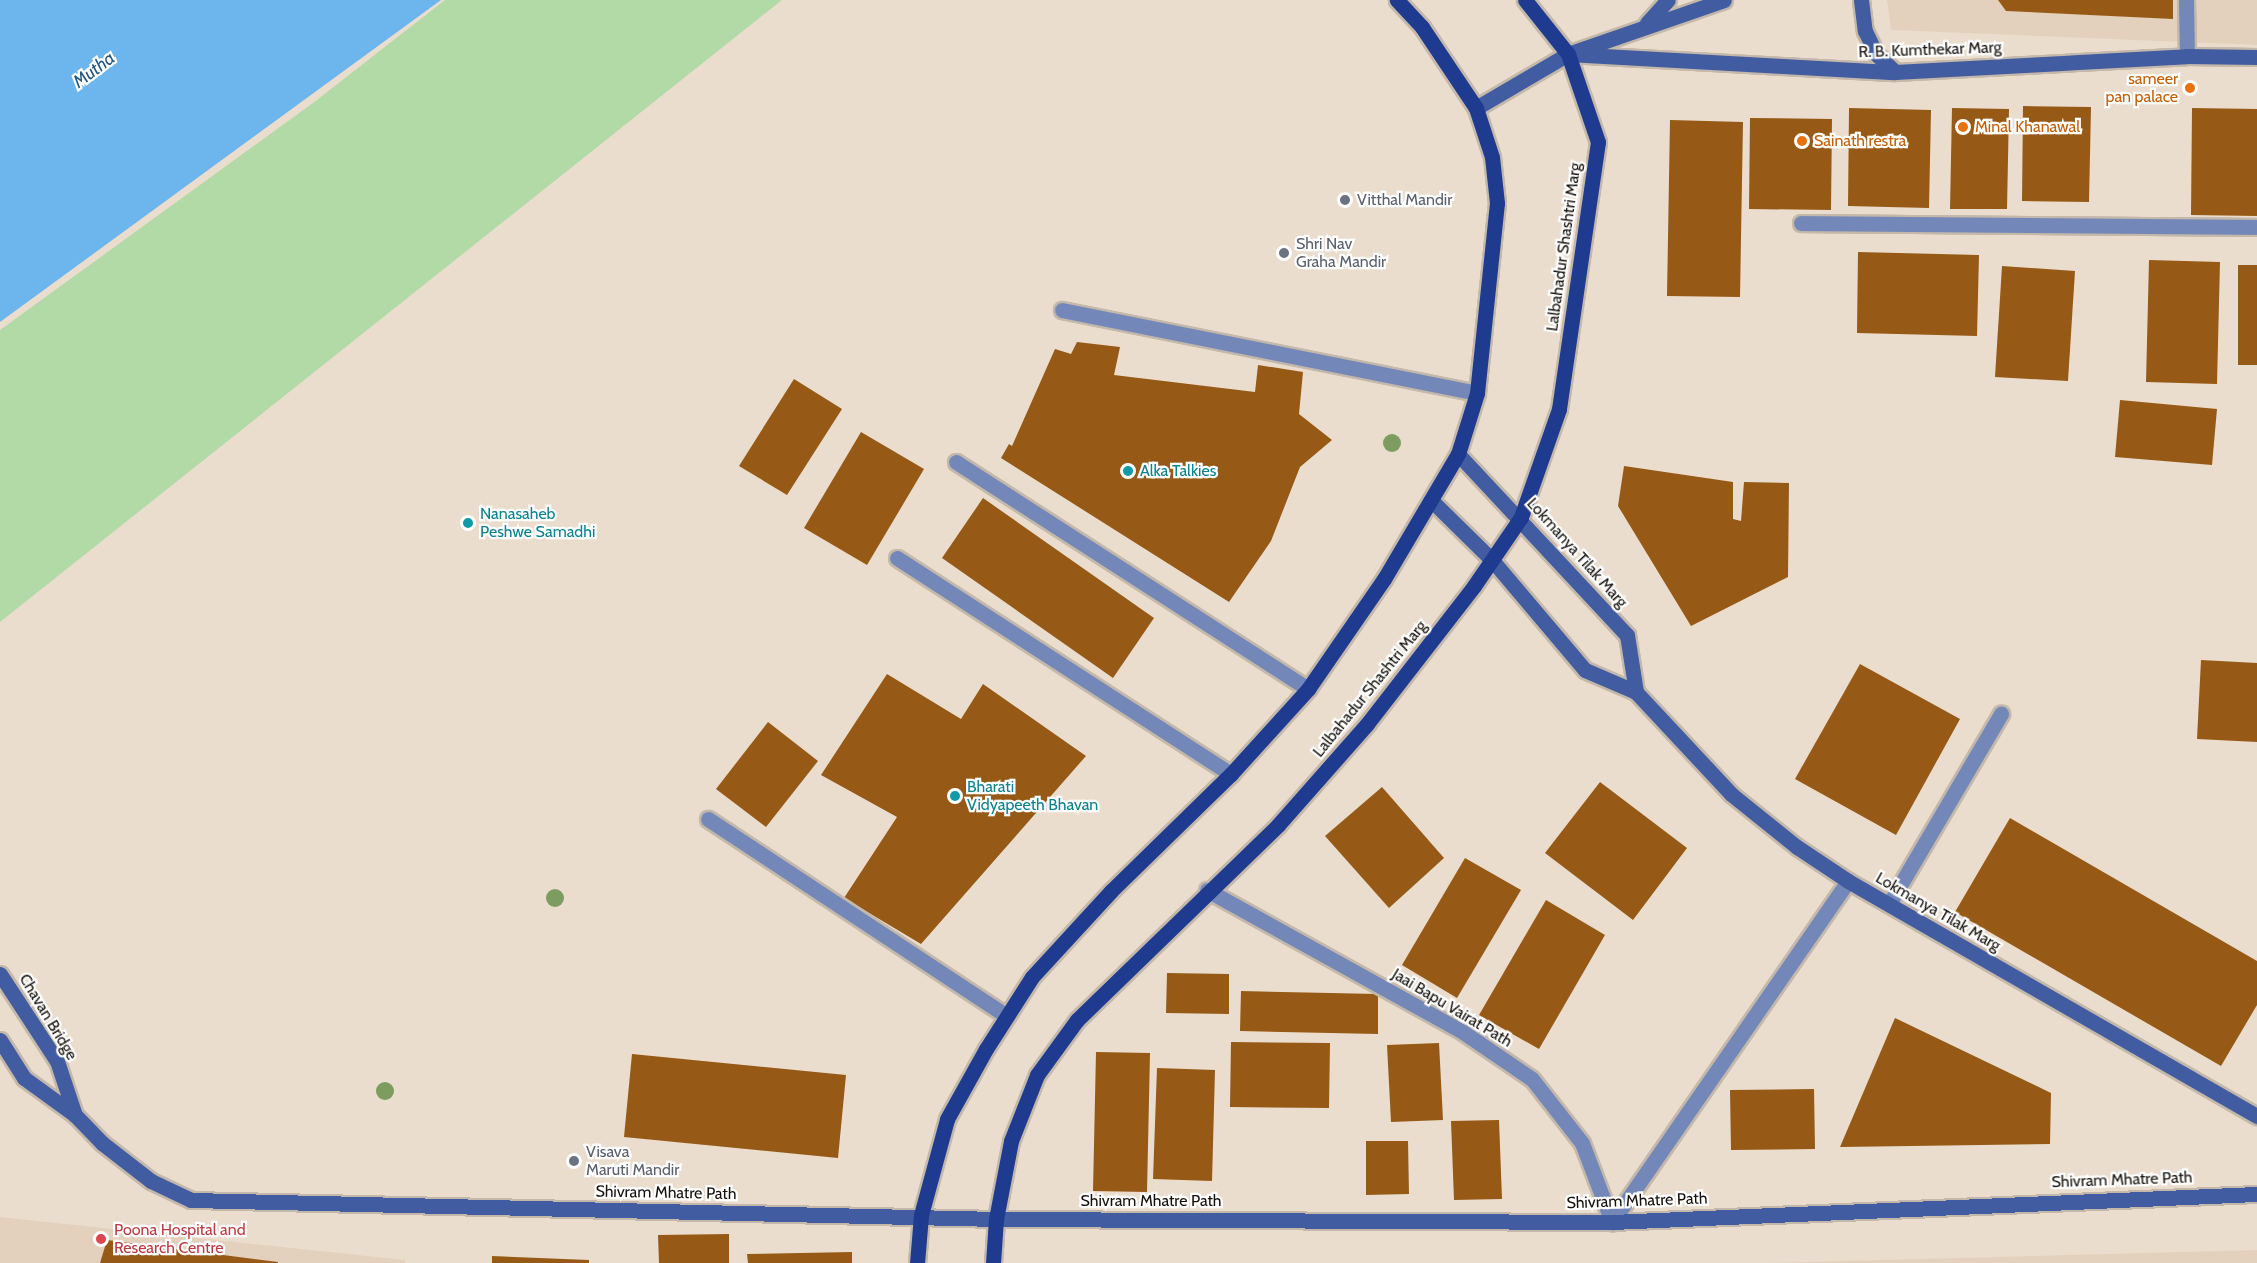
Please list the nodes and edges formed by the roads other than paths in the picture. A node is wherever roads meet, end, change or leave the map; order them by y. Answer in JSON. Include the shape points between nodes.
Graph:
{"nodes":[{"id":1,"x":1397,"y":0,"type":"edge"},
{"id":2,"x":1525,"y":0,"type":"edge"},
{"id":3,"x":1668,"y":0,"type":"edge"},
{"id":4,"x":1724,"y":0,"type":"edge"},
{"id":5,"x":1861,"y":0,"type":"edge"},
{"id":6,"x":2186,"y":0,"type":"edge"},
{"id":7,"x":1647,"y":23,"type":"junction"},
{"id":8,"x":1568,"y":54,"type":"junction"},
{"id":9,"x":2187,"y":57,"type":"junction"},
{"id":10,"x":2257,"y":57,"type":"edge"},
{"id":11,"x":1895,"y":72,"type":"junction"},
{"id":12,"x":1476,"y":108,"type":"junction"},
{"id":13,"x":1801,"y":223,"type":"dead end"},
{"id":14,"x":2257,"y":227,"type":"edge"},
{"id":15,"x":1062,"y":310,"type":"dead end"},
{"id":16,"x":1476,"y":393,"type":"junction"},
{"id":17,"x":1458,"y":454,"type":"junction"},
{"id":18,"x":956,"y":462,"type":"dead end"},
{"id":19,"x":1431,"y":500,"type":"junction"},
{"id":20,"x":1521,"y":517,"type":"junction"},
{"id":21,"x":897,"y":558,"type":"dead end"},
{"id":22,"x":1492,"y":560,"type":"junction"},
{"id":23,"x":1308,"y":689,"type":"junction"},
{"id":24,"x":1636,"y":692,"type":"junction"},
{"id":25,"x":2001,"y":714,"type":"dead end"},
{"id":26,"x":1231,"y":774,"type":"junction"},
{"id":27,"x":708,"y":819,"type":"dead end"},
{"id":28,"x":1848,"y":881,"type":"junction"},
{"id":29,"x":1207,"y":890,"type":"junction"},
{"id":30,"x":1889,"y":904,"type":"junction"},
{"id":31,"x":0,"y":974,"type":"edge"},
{"id":32,"x":1007,"y":1016,"type":"junction"},
{"id":33,"x":0,"y":1040,"type":"edge"},
{"id":34,"x":2255,"y":1111,"type":"edge"},
{"id":35,"x":75,"y":1115,"type":"junction"},
{"id":36,"x":2257,"y":1194,"type":"edge"},
{"id":37,"x":921,"y":1215,"type":"junction"},
{"id":38,"x":996,"y":1219,"type":"junction"},
{"id":39,"x":1612,"y":1222,"type":"junction"},
{"id":40,"x":917,"y":1263,"type":"edge"},
{"id":41,"x":993,"y":1263,"type":"edge"}],
"edges":[{"from":1,"to":12,"type":"main road","via":[[1422,27]]},
{"from":2,"to":8,"type":"main road","name":"Lalbahadur Shashtri Marg"},
{"from":3,"to":7,"type":"street"},
{"from":4,"to":7,"type":"street"},
{"from":5,"to":11,"type":"street","via":[[1865,30],[1875,54]]},
{"from":6,"to":9,"type":"street"},
{"from":7,"to":8,"type":"street"},
{"from":8,"to":11,"type":"street","name":"R. B. Kumthekar Marg"},
{"from":8,"to":12,"type":"street"},
{"from":8,"to":20,"type":"main road","name":"Lalbahadur Shashtri Marg","via":[[1598,142],[1559,409]]},
{"from":9,"to":10,"type":"street","name":"R. B. Kumthekar Marg"},
{"from":9,"to":11,"type":"street","name":"R. B. Kumthekar Marg"},
{"from":12,"to":16,"type":"main road","via":[[1492,157],[1497,203]]},
{"from":13,"to":14,"type":"street"},
{"from":15,"to":16,"type":"street"},
{"from":16,"to":17,"type":"main road"},
{"from":17,"to":19,"type":"main road"},
{"from":17,"to":20,"type":"street","name":"Lokmanya Tilak Marg"},
{"from":18,"to":23,"type":"street"},
{"from":19,"to":22,"type":"street","name":"Lokmanya Tilak Marg"},
{"from":19,"to":23,"type":"main road","via":[[1384,579]]},
{"from":20,"to":22,"type":"main road","name":"Lalbahadur Shashtri Marg"},
{"from":20,"to":24,"type":"street","name":"Lokmanya Tilak Marg","via":[[1627,635]]},
{"from":21,"to":26,"type":"street"},
{"from":22,"to":24,"type":"street","name":"Lokmanya Tilak Marg","via":[[1585,670]]},
{"from":22,"to":29,"type":"main road","name":"Lalbahadur Shashtri Marg","via":[[1367,724],[1278,825]]},
{"from":23,"to":26,"type":"main road"},
{"from":24,"to":28,"type":"street","name":"Lokmanya Tilak Marg","via":[[1731,794],[1797,847]]},
{"from":25,"to":30,"type":"street"},
{"from":26,"to":32,"type":"main road","via":[[1111,891],[1032,977]]},
{"from":27,"to":32,"type":"street"},
{"from":28,"to":30,"type":"street","name":"Lokmanya Tilak Marg"},
{"from":28,"to":39,"type":"street"},
{"from":29,"to":38,"type":"main road","name":"Lalbahadur Shashtri Marg","via":[[1077,1020],[1037,1075],[1011,1141]]},
{"from":29,"to":39,"type":"street","name":"Jaai Bapu Vairat Path","via":[[1463,1032],[1532,1079],[1582,1143]]},
{"from":30,"to":34,"type":"street","name":"Lokmanya Tilak Marg"},
{"from":31,"to":35,"type":"street","name":"Chavan Bridge","via":[[57,1061]]},
{"from":32,"to":37,"type":"main road","via":[[947,1119]]},
{"from":33,"to":35,"type":"street","via":[[24,1078]]},
{"from":35,"to":37,"type":"street","name":"Shivram Mhatre Path","via":[[102,1143],[151,1181],[190,1200]]},
{"from":36,"to":39,"type":"street","name":"Shivram Mhatre Path"},
{"from":37,"to":38,"type":"street","name":"Shivram Mhatre Path"},
{"from":37,"to":40,"type":"main road"},
{"from":38,"to":39,"type":"street","name":"Shivram Mhatre Path"},
{"from":38,"to":41,"type":"main road","name":"Lalbahadur Shashtri Marg"}]}
